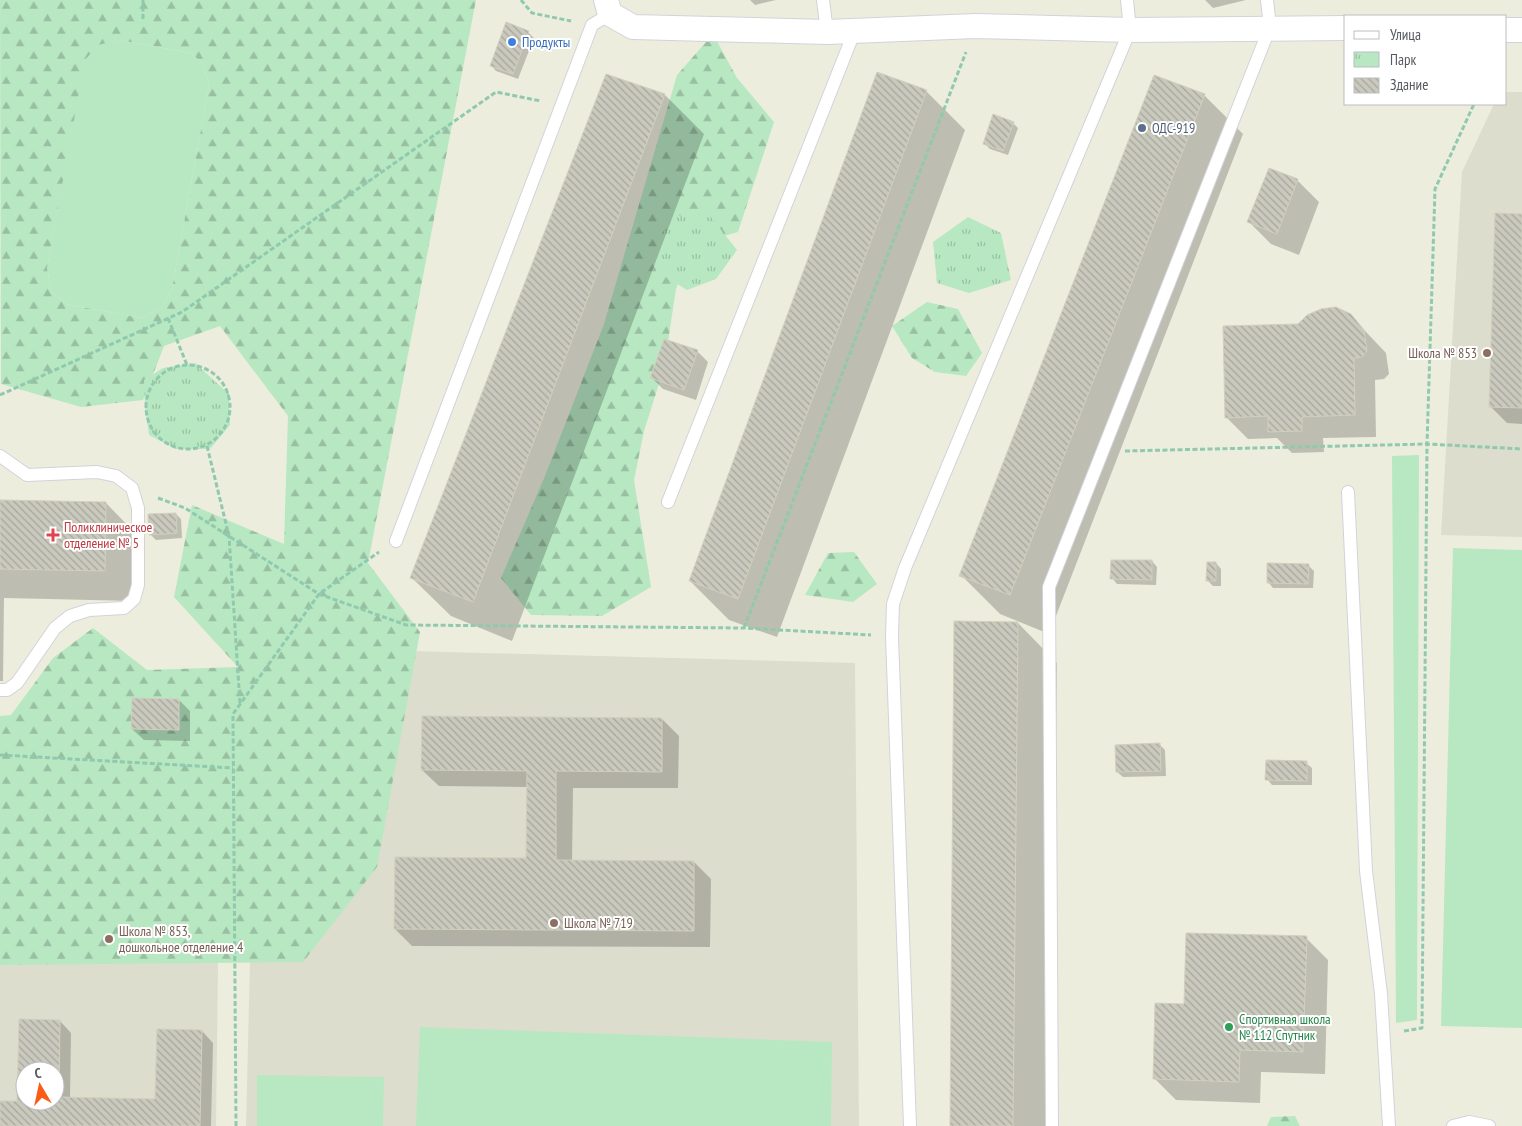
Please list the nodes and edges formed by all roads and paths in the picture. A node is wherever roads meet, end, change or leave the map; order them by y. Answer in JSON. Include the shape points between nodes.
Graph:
{"nodes":[{"id":1,"x":143,"y":0,"type":"edge"},
{"id":2,"x":521,"y":0,"type":"edge"},
{"id":3,"x":823,"y":0,"type":"edge"},
{"id":4,"x":1127,"y":0,"type":"edge"},
{"id":5,"x":1267,"y":0,"type":"edge"},
{"id":6,"x":602,"y":13,"type":"edge"},
{"id":7,"x":143,"y":19,"type":"dead end"},
{"id":8,"x":976,"y":26,"type":"junction"},
{"id":9,"x":1270,"y":28,"type":"junction"},
{"id":10,"x":1344,"y":28,"type":"edge"},
{"id":11,"x":855,"y":30,"type":"junction"},
{"id":12,"x":1130,"y":30,"type":"junction"},
{"id":13,"x":1507,"y":30,"type":"edge"},
{"id":14,"x":1522,"y":30,"type":"edge"},
{"id":15,"x":827,"y":32,"type":"junction"},
{"id":16,"x":561,"y":105,"type":"junction"},
{"id":17,"x":1474,"y":105,"type":"edge"},
{"id":18,"x":168,"y":318,"type":"junction"},
{"id":19,"x":187,"y":365,"type":"junction"},
{"id":20,"x":0,"y":395,"type":"edge"},
{"id":21,"x":1427,"y":444,"type":"junction"},
{"id":22,"x":207,"y":446,"type":"junction"},
{"id":23,"x":1522,"y":449,"type":"edge"},
{"id":24,"x":1102,"y":451,"type":"junction"},
{"id":25,"x":0,"y":456,"type":"edge"},
{"id":26,"x":132,"y":488,"type":"junction"},
{"id":27,"x":1348,"y":492,"type":"dead end"},
{"id":28,"x":668,"y":502,"type":"dead end"},
{"id":29,"x":229,"y":536,"type":"junction"},
{"id":30,"x":396,"y":541,"type":"joint"},
{"id":31,"x":319,"y":594,"type":"junction"},
{"id":32,"x":744,"y":628,"type":"junction"},
{"id":33,"x":892,"y":637,"type":"junction"},
{"id":34,"x":0,"y":690,"type":"edge"},
{"id":35,"x":240,"y":704,"type":"junction"},
{"id":36,"x":0,"y":755,"type":"edge"},
{"id":37,"x":233,"y":768,"type":"junction"},
{"id":38,"x":1384,"y":1034,"type":"junction"},
{"id":39,"x":236,"y":1126,"type":"edge"},
{"id":40,"x":910,"y":1126,"type":"edge"},
{"id":41,"x":1052,"y":1126,"type":"edge"},
{"id":42,"x":1389,"y":1126,"type":"edge"},
{"id":43,"x":1454,"y":1126,"type":"edge"},
{"id":44,"x":1489,"y":1126,"type":"edge"}],
"edges":[{"from":1,"to":7,"type":"path"},
{"from":2,"to":6,"type":"path","via":[[532,13]]},
{"from":3,"to":15,"type":"lane"},
{"from":4,"to":12,"type":"lane"},
{"from":5,"to":9,"type":"lane"},
{"from":6,"to":15,"type":"street","via":[[633,27]]},
{"from":6,"to":16,"type":"lane"},
{"from":8,"to":11,"type":"street"},
{"from":8,"to":12,"type":"street"},
{"from":8,"to":32,"type":"path"},
{"from":9,"to":10,"type":"street"},
{"from":9,"to":12,"type":"street"},
{"from":9,"to":24,"type":"lane"},
{"from":11,"to":15,"type":"street"},
{"from":11,"to":28,"type":"lane"},
{"from":12,"to":33,"type":"lane","via":[[905,568],[893,604]]},
{"from":13,"to":14,"type":"street"},
{"from":16,"to":18,"type":"path","via":[[496,92],[182,312]]},
{"from":16,"to":30,"type":"lane"},
{"from":17,"to":21,"type":"path","via":[[1435,189]]},
{"from":18,"to":19,"type":"path"},
{"from":18,"to":20,"type":"path"},
{"from":19,"to":22,"type":"path","via":[[204,368],[216,375],[230,399],[226,426]]},
{"from":19,"to":22,"type":"path","via":[[164,372],[154,382],[147,395],[149,423],[156,435],[179,449]]},
{"from":21,"to":23,"type":"path"},
{"from":21,"to":24,"type":"path"},
{"from":21,"to":38,"type":"path","via":[[1422,1028]]},
{"from":22,"to":29,"type":"path"},
{"from":24,"to":41,"type":"lane","via":[[1049,587]]},
{"from":25,"to":26,"type":"lane","via":[[27,475],[97,472],[116,476]]},
{"from":26,"to":29,"type":"path","via":[[185,508]]},
{"from":26,"to":34,"type":"lane","via":[[138,508],[138,585],[134,599],[124,608],[89,610],[70,616],[55,628],[18,683],[7,690]]},
{"from":27,"to":38,"type":"lane","via":[[1366,871]]},
{"from":29,"to":31,"type":"path"},
{"from":29,"to":35,"type":"path"},
{"from":30,"to":31,"type":"path"},
{"from":31,"to":32,"type":"path","via":[[406,625]]},
{"from":31,"to":35,"type":"path"},
{"from":32,"to":33,"type":"path"},
{"from":33,"to":40,"type":"lane"},
{"from":35,"to":37,"type":"path","via":[[233,714]]},
{"from":36,"to":37,"type":"path"},
{"from":37,"to":39,"type":"path"},
{"from":38,"to":42,"type":"lane"},
{"from":43,"to":44,"type":"lane","via":[[1469,1122]]}]}
